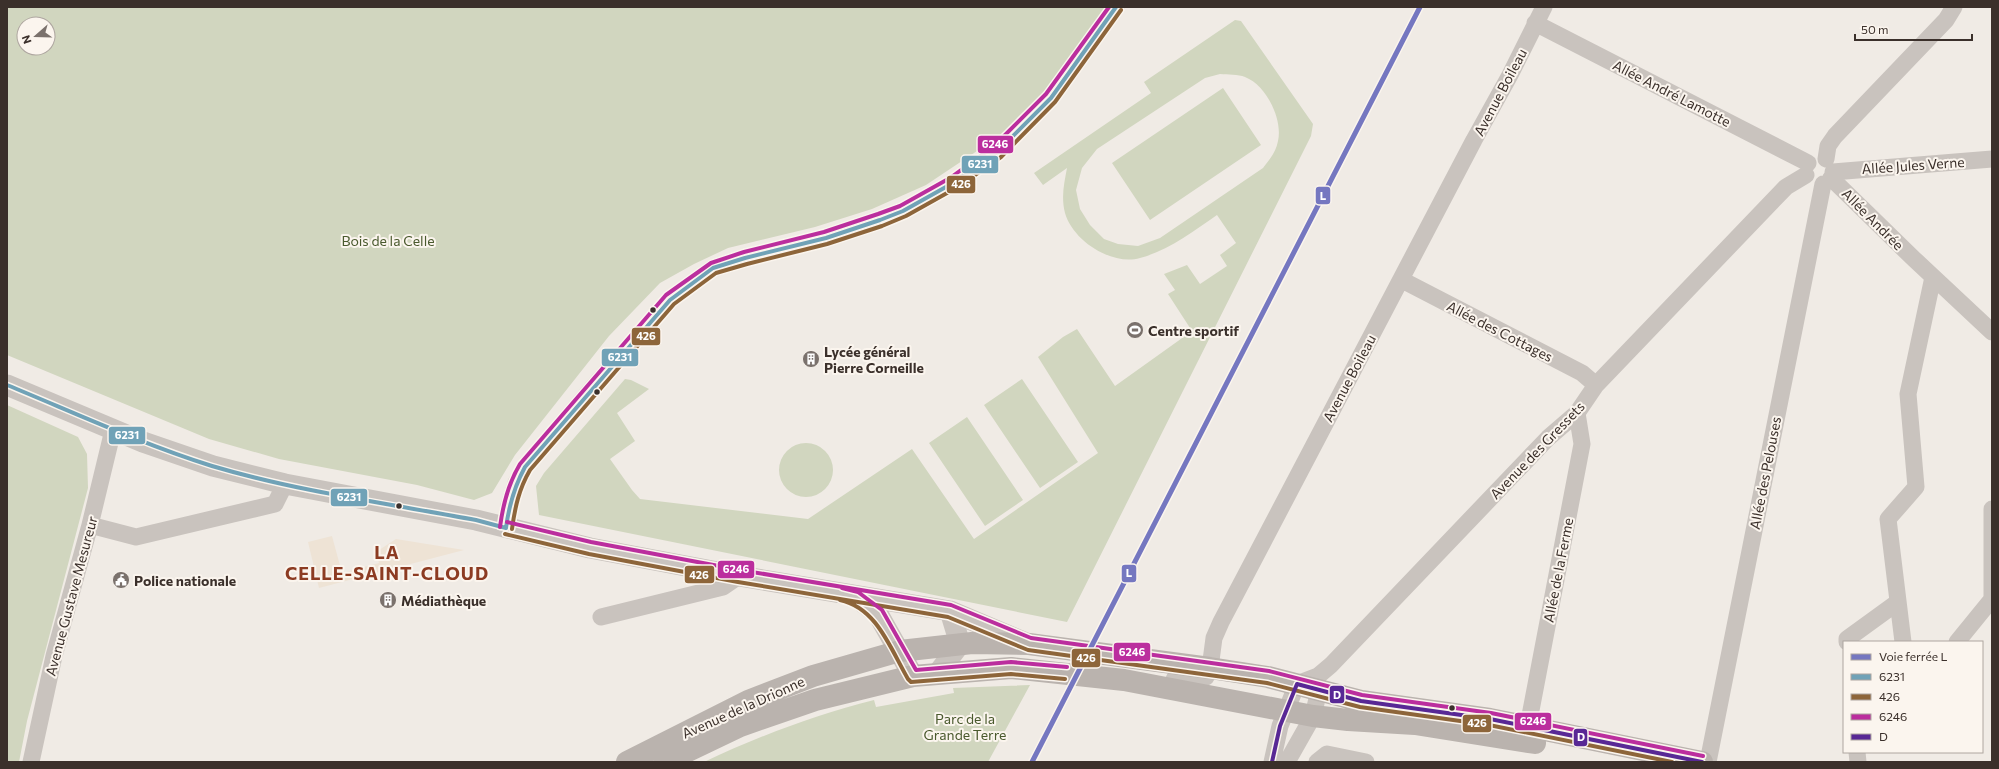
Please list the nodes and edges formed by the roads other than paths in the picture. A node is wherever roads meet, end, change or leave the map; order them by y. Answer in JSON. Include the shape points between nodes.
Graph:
{"nodes":[{"id":1,"x":1116,"y":7,"type":"edge"},
{"id":2,"x":1544,"y":7,"type":"edge"},
{"id":3,"x":1954,"y":7,"type":"edge"},
{"id":4,"x":1535,"y":23,"type":"junction"},
{"id":5,"x":1992,"y":159,"type":"edge"},
{"id":6,"x":1807,"y":169,"type":"junction"},
{"id":7,"x":1828,"y":173,"type":"junction"},
{"id":8,"x":1933,"y":277,"type":"junction"},
{"id":9,"x":1402,"y":280,"type":"junction"},
{"id":10,"x":1992,"y":332,"type":"edge"},
{"id":11,"x":7,"y":385,"type":"edge"},
{"id":12,"x":1596,"y":385,"type":"junction"},
{"id":13,"x":1578,"y":413,"type":"junction"},
{"id":14,"x":113,"y":430,"type":"junction"},
{"id":15,"x":285,"y":484,"type":"junction"},
{"id":16,"x":1992,"y":509,"type":"edge"},
{"id":17,"x":90,"y":525,"type":"junction"},
{"id":18,"x":506,"y":528,"type":"junction"},
{"id":19,"x":739,"y":576,"type":"junction"},
{"id":20,"x":855,"y":597,"type":"junction"},
{"id":21,"x":1898,"y":602,"type":"junction"},
{"id":22,"x":950,"y":611,"type":"junction"},
{"id":23,"x":601,"y":618,"type":"dead end"},
{"id":24,"x":1847,"y":641,"type":"edge"},
{"id":25,"x":1903,"y":641,"type":"edge"},
{"id":26,"x":1958,"y":641,"type":"edge"},
{"id":27,"x":960,"y":644,"type":"junction"},
{"id":28,"x":1029,"y":644,"type":"junction"},
{"id":29,"x":900,"y":651,"type":"junction"},
{"id":30,"x":1210,"y":668,"type":"junction"},
{"id":31,"x":938,"y":673,"type":"junction"},
{"id":32,"x":913,"y":676,"type":"junction"},
{"id":33,"x":1124,"y":680,"type":"junction"},
{"id":34,"x":1297,"y":684,"type":"junction"},
{"id":35,"x":1319,"y":690,"type":"junction"},
{"id":36,"x":1287,"y":712,"type":"junction"},
{"id":37,"x":1313,"y":716,"type":"junction"},
{"id":38,"x":1528,"y":726,"type":"junction"},
{"id":39,"x":31,"y":762,"type":"edge"},
{"id":40,"x":627,"y":762,"type":"edge"},
{"id":41,"x":665,"y":762,"type":"edge"},
{"id":42,"x":1272,"y":762,"type":"edge"},
{"id":43,"x":1287,"y":762,"type":"edge"},
{"id":44,"x":1317,"y":762,"type":"edge"},
{"id":45,"x":1366,"y":762,"type":"edge"},
{"id":46,"x":1632,"y":762,"type":"edge"},
{"id":47,"x":1702,"y":762,"type":"edge"},
{"id":48,"x":1708,"y":762,"type":"edge"}],
"edges":[{"from":1,"to":18,"type":"street","via":[[1051,98],[997,152],[953,183],[903,211],[880,220],[826,238],[713,268],[670,300],[525,468],[516,483],[509,505]]},
{"from":2,"to":4,"type":"street","name":"Avenue Boileau"},
{"from":3,"to":7,"type":"street","via":[[1946,20],[1835,136],[1828,146]]},
{"from":4,"to":6,"type":"street","name":"Allée André Lamotte"},
{"from":4,"to":9,"type":"street","name":"Avenue Boileau"},
{"from":5,"to":7,"type":"street","name":"Allée Jules Verne"},
{"from":6,"to":7,"type":"street","name":"Allée André Lamotte","via":[[1811,182]]},
{"from":6,"to":7,"type":"street","name":"Allée Jules Verne","via":[[1814,158]]},
{"from":6,"to":12,"type":"street","name":"Avenue des Gressets","via":[[1786,187]]},
{"from":7,"to":8,"type":"street","name":"Allée Andrée"},
{"from":7,"to":48,"type":"street","name":"Allée des Pelouses"},
{"from":8,"to":10,"type":"street","name":"Allée Andrée"},
{"from":8,"to":21,"type":"street","via":[[1908,394],[1916,487],[1888,519]]},
{"from":9,"to":12,"type":"street","name":"Allée des Cottages","via":[[1582,373]]},
{"from":9,"to":30,"type":"street","name":"Avenue Boileau","via":[[1221,622],[1214,638]]},
{"from":11,"to":14,"type":"street"},
{"from":12,"to":13,"type":"street","name":"Avenue des Gressets"},
{"from":13,"to":34,"type":"street","name":"Avenue des Gressets","via":[[1548,438],[1331,665],[1318,676]]},
{"from":13,"to":38,"type":"street","name":"Allée de la Ferme","via":[[1582,444]]},
{"from":14,"to":15,"type":"street","via":[[213,466]]},
{"from":14,"to":17,"type":"street","name":"Avenue Gustave Mesureur"},
{"from":15,"to":17,"type":"street","via":[[275,504],[136,538]]},
{"from":15,"to":18,"type":"street"},
{"from":16,"to":26,"type":"street","via":[[1992,599]]},
{"from":17,"to":39,"type":"street","name":"Avenue Gustave Mesureur","via":[[54,656]]},
{"from":18,"to":19,"type":"street","via":[[590,548]]},
{"from":19,"to":20,"type":"street"},
{"from":19,"to":23,"type":"street","via":[[723,587]]},
{"from":20,"to":22,"type":"street"},
{"from":20,"to":29,"type":"street","via":[[878,614]]},
{"from":21,"to":24,"type":"street"},
{"from":21,"to":25,"type":"street"},
{"from":22,"to":27,"type":"street"},
{"from":22,"to":28,"type":"street"},
{"from":27,"to":28,"type":"main road","name":"Avenue de la Drionne"},
{"from":27,"to":29,"type":"main road","name":"Avenue de la Drionne"},
{"from":27,"to":31,"type":"street"},
{"from":28,"to":30,"type":"main road","name":"Avenue de la Drionne"},
{"from":29,"to":32,"type":"street"},
{"from":29,"to":40,"type":"main road","name":"Avenue de la Drionne","via":[[813,676],[748,701]]},
{"from":30,"to":33,"type":"street","via":[[1206,677],[1196,683],[1143,674],[1134,674]]},
{"from":30,"to":34,"type":"main road","name":"Avenue de la Drionne"},
{"from":31,"to":32,"type":"main road","name":"Avenue de la Drionne"},
{"from":31,"to":33,"type":"main road","name":"Avenue de la Drionne","via":[[1010,668]]},
{"from":32,"to":41,"type":"main road","name":"Avenue de la Drionne","via":[[815,700],[740,726]]},
{"from":33,"to":36,"type":"main road","name":"Avenue de la Drionne"},
{"from":34,"to":35,"type":"main road","name":"Avenue de la Drionne"},
{"from":34,"to":36,"type":"street"},
{"from":35,"to":37,"type":"street"},
{"from":35,"to":38,"type":"main road","name":"Avenue de la Drionne","via":[[1361,701]]},
{"from":36,"to":37,"type":"main road","name":"Avenue de la Drionne"},
{"from":36,"to":42,"type":"street","via":[[1278,734]]},
{"from":37,"to":43,"type":"street"},
{"from":37,"to":46,"type":"main road","name":"Avenue de la Drionne","via":[[1455,729]]},
{"from":38,"to":47,"type":"main road","name":"Avenue de la Drionne"},
{"from":44,"to":45,"type":"street","via":[[1328,754]]}]}
